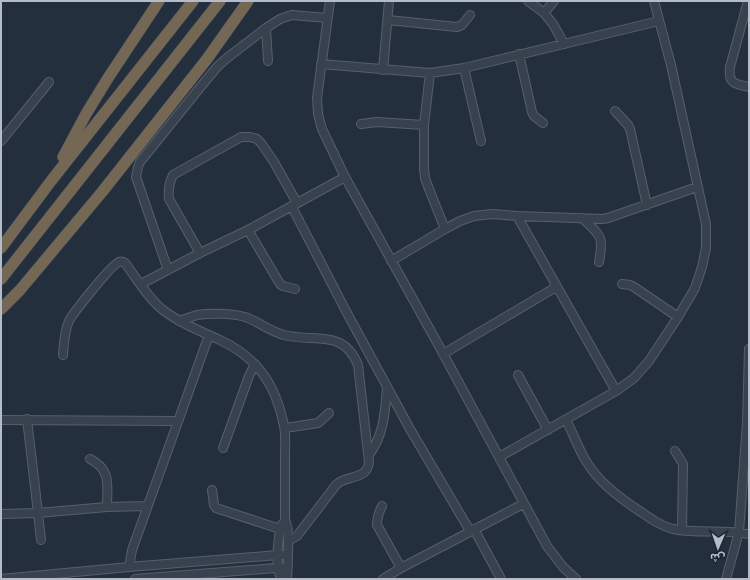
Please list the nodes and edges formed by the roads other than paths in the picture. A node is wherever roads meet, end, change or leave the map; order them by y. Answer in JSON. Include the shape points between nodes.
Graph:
{"nodes":[{"id":1,"x":159,"y":1,"type":"edge"},
{"id":2,"x":193,"y":1,"type":"edge"},
{"id":3,"x":220,"y":1,"type":"edge"},
{"id":4,"x":248,"y":1,"type":"edge"},
{"id":5,"x":330,"y":1,"type":"edge"},
{"id":6,"x":389,"y":1,"type":"edge"},
{"id":7,"x":528,"y":1,"type":"edge"},
{"id":8,"x":554,"y":1,"type":"edge"},
{"id":9,"x":654,"y":1,"type":"edge"},
{"id":10,"x":748,"y":1,"type":"edge"},
{"id":11,"x":544,"y":13,"type":"junction"},
{"id":12,"x":470,"y":15,"type":"dead end"},
{"id":13,"x":327,"y":18,"type":"junction"},
{"id":14,"x":388,"y":20,"type":"junction"},
{"id":15,"x":659,"y":21,"type":"junction"},
{"id":16,"x":266,"y":28,"type":"junction"},
{"id":17,"x":564,"y":44,"type":"junction"},
{"id":18,"x":519,"y":54,"type":"junction"},
{"id":19,"x":268,"y":61,"type":"dead end"},
{"id":20,"x":321,"y":64,"type":"junction"},
{"id":21,"x":464,"y":68,"type":"junction"},
{"id":22,"x":382,"y":70,"type":"junction"},
{"id":23,"x":430,"y":73,"type":"junction"},
{"id":24,"x":49,"y":82,"type":"dead end"},
{"id":25,"x":749,"y":87,"type":"edge"},
{"id":26,"x":615,"y":111,"type":"dead end"},
{"id":27,"x":543,"y":123,"type":"dead end"},
{"id":28,"x":361,"y":124,"type":"dead end"},
{"id":29,"x":424,"y":125,"type":"junction"},
{"id":30,"x":1,"y":141,"type":"edge"},
{"id":31,"x":481,"y":141,"type":"dead end"},
{"id":32,"x":345,"y":177,"type":"junction"},
{"id":33,"x":51,"y":181,"type":"junction"},
{"id":34,"x":697,"y":187,"type":"junction"},
{"id":35,"x":295,"y":205,"type":"junction"},
{"id":36,"x":647,"y":205,"type":"junction"},
{"id":37,"x":517,"y":216,"type":"junction"},
{"id":38,"x":582,"y":218,"type":"junction"},
{"id":39,"x":445,"y":229,"type":"junction"},
{"id":40,"x":248,"y":230,"type":"junction"},
{"id":41,"x":1,"y":248,"type":"edge"},
{"id":42,"x":200,"y":253,"type":"junction"},
{"id":43,"x":391,"y":261,"type":"junction"},
{"id":44,"x":598,"y":262,"type":"dead end"},
{"id":45,"x":168,"y":270,"type":"junction"},
{"id":46,"x":1,"y":279,"type":"edge"},
{"id":47,"x":141,"y":284,"type":"junction"},
{"id":48,"x":622,"y":284,"type":"dead end"},
{"id":49,"x":556,"y":287,"type":"junction"},
{"id":50,"x":295,"y":289,"type":"dead end"},
{"id":51,"x":1,"y":309,"type":"edge"},
{"id":52,"x":678,"y":317,"type":"junction"},
{"id":53,"x":180,"y":321,"type":"junction"},
{"id":54,"x":209,"y":335,"type":"junction"},
{"id":55,"x":749,"y":349,"type":"edge"},
{"id":56,"x":443,"y":354,"type":"junction"},
{"id":57,"x":62,"y":355,"type":"dead end"},
{"id":58,"x":255,"y":364,"type":"junction"},
{"id":59,"x":518,"y":375,"type":"dead end"},
{"id":60,"x":387,"y":387,"type":"junction"},
{"id":61,"x":616,"y":391,"type":"junction"},
{"id":62,"x":329,"y":413,"type":"dead end"},
{"id":63,"x":27,"y":419,"type":"junction"},
{"id":64,"x":1,"y":420,"type":"edge"},
{"id":65,"x":566,"y":420,"type":"junction"},
{"id":66,"x":178,"y":421,"type":"junction"},
{"id":67,"x":285,"y":428,"type":"junction"},
{"id":68,"x":548,"y":430,"type":"junction"},
{"id":69,"x":223,"y":448,"type":"dead end"},
{"id":70,"x":675,"y":451,"type":"dead end"},
{"id":71,"x":369,"y":455,"type":"junction"},
{"id":72,"x":499,"y":457,"type":"junction"},
{"id":73,"x":90,"y":459,"type":"dead end"},
{"id":74,"x":212,"y":490,"type":"dead end"},
{"id":75,"x":523,"y":504,"type":"junction"},
{"id":76,"x":147,"y":506,"type":"junction"},
{"id":77,"x":382,"y":506,"type":"dead end"},
{"id":78,"x":107,"y":507,"type":"junction"},
{"id":79,"x":38,"y":513,"type":"junction"},
{"id":80,"x":1,"y":514,"type":"edge"},
{"id":81,"x":284,"y":529,"type":"junction"},
{"id":82,"x":472,"y":530,"type":"junction"},
{"id":83,"x":682,"y":530,"type":"junction"},
{"id":84,"x":739,"y":532,"type":"junction"},
{"id":85,"x":749,"y":534,"type":"edge"},
{"id":86,"x":41,"y":540,"type":"dead end"},
{"id":87,"x":288,"y":541,"type":"junction"},
{"id":88,"x":278,"y":555,"type":"junction"},
{"id":89,"x":288,"y":555,"type":"junction"},
{"id":90,"x":128,"y":567,"type":"junction"},
{"id":91,"x":288,"y":567,"type":"junction"},
{"id":92,"x":278,"y":568,"type":"junction"},
{"id":93,"x":400,"y":568,"type":"junction"},
{"id":94,"x":393,"y":576,"type":"edge"},
{"id":95,"x":1,"y":579,"type":"edge"},
{"id":96,"x":141,"y":579,"type":"edge"},
{"id":97,"x":281,"y":579,"type":"edge"},
{"id":98,"x":287,"y":579,"type":"edge"},
{"id":99,"x":383,"y":579,"type":"edge"},
{"id":100,"x":501,"y":579,"type":"edge"},
{"id":101,"x":576,"y":579,"type":"edge"},
{"id":102,"x":726,"y":579,"type":"edge"}],
"edges":[{"from":1,"to":33,"type":"highway","via":[[86,114]]},
{"from":2,"to":33,"type":"highway"},
{"from":3,"to":46,"type":"highway"},
{"from":4,"to":51,"type":"highway","via":[[207,59],[102,192]]},
{"from":5,"to":13,"type":"street"},
{"from":6,"to":14,"type":"street"},
{"from":7,"to":11,"type":"street"},
{"from":8,"to":11,"type":"street"},
{"from":9,"to":15,"type":"street"},
{"from":10,"to":25,"type":"street","via":[[729,74],[734,83]]},
{"from":11,"to":17,"type":"street"},
{"from":12,"to":14,"type":"street","via":[[457,27]]},
{"from":13,"to":16,"type":"street","via":[[292,15]]},
{"from":13,"to":20,"type":"street"},
{"from":14,"to":22,"type":"street"},
{"from":15,"to":17,"type":"street"},
{"from":15,"to":34,"type":"street","via":[[671,64]]},
{"from":16,"to":19,"type":"street"},
{"from":16,"to":45,"type":"street","via":[[217,68],[140,162],[136,177]]},
{"from":17,"to":18,"type":"street"},
{"from":18,"to":21,"type":"street"},
{"from":18,"to":27,"type":"street","via":[[532,112]]},
{"from":20,"to":22,"type":"street"},
{"from":20,"to":32,"type":"street","via":[[318,114],[322,129]]},
{"from":21,"to":23,"type":"street"},
{"from":21,"to":31,"type":"street"},
{"from":22,"to":23,"type":"street"},
{"from":23,"to":29,"type":"street"},
{"from":24,"to":30,"type":"street"},
{"from":26,"to":36,"type":"street","via":[[630,129]]},
{"from":28,"to":29,"type":"street","via":[[376,122]]},
{"from":29,"to":39,"type":"street","via":[[425,178]]},
{"from":32,"to":35,"type":"street"},
{"from":32,"to":43,"type":"street"},
{"from":33,"to":41,"type":"highway"},
{"from":34,"to":36,"type":"street"},
{"from":34,"to":52,"type":"street","via":[[706,224],[706,248],[695,288]]},
{"from":35,"to":40,"type":"street"},
{"from":35,"to":42,"type":"street","via":[[274,162],[261,143],[257,139],[242,137],[173,175],[170,180],[169,199]]},
{"from":35,"to":60,"type":"street","via":[[347,313]]},
{"from":36,"to":38,"type":"street","via":[[603,219]]},
{"from":37,"to":38,"type":"street"},
{"from":37,"to":39,"type":"street","via":[[479,215]]},
{"from":37,"to":49,"type":"street"},
{"from":38,"to":44,"type":"street","via":[[601,238],[602,247]]},
{"from":39,"to":43,"type":"street"},
{"from":40,"to":42,"type":"street"},
{"from":40,"to":50,"type":"street","via":[[280,284]]},
{"from":42,"to":45,"type":"street"},
{"from":43,"to":56,"type":"street"},
{"from":45,"to":47,"type":"street"},
{"from":47,"to":53,"type":"street","via":[[152,300]]},
{"from":47,"to":57,"type":"street","via":[[125,263],[117,263],[70,319]]},
{"from":48,"to":52,"type":"street","via":[[634,287]]},
{"from":49,"to":56,"type":"street"},
{"from":49,"to":61,"type":"street"},
{"from":52,"to":61,"type":"street","via":[[649,361],[634,378]]},
{"from":53,"to":54,"type":"street"},
{"from":53,"to":71,"type":"street","via":[[199,315],[234,314],[285,335],[338,341],[356,358],[358,365]]},
{"from":54,"to":58,"type":"street","via":[[237,350]]},
{"from":54,"to":66,"type":"street"},
{"from":55,"to":84,"type":"street"},
{"from":56,"to":72,"type":"street"},
{"from":58,"to":67,"type":"street","via":[[275,393]]},
{"from":58,"to":69,"type":"street"},
{"from":59,"to":68,"type":"street"},
{"from":60,"to":71,"type":"street","via":[[384,421]]},
{"from":60,"to":82,"type":"street"},
{"from":61,"to":65,"type":"street"},
{"from":62,"to":67,"type":"street","via":[[318,423]]},
{"from":63,"to":64,"type":"street"},
{"from":63,"to":66,"type":"street"},
{"from":63,"to":79,"type":"street"},
{"from":65,"to":68,"type":"street"},
{"from":65,"to":83,"type":"street","via":[[586,462],[610,490],[656,522]]},
{"from":66,"to":76,"type":"street"},
{"from":67,"to":81,"type":"street"},
{"from":68,"to":72,"type":"street"},
{"from":70,"to":83,"type":"street","via":[[683,464]]},
{"from":71,"to":87,"type":"street","via":[[369,466],[366,470],[336,485],[297,536]]},
{"from":72,"to":75,"type":"street"},
{"from":73,"to":78,"type":"street","via":[[98,463],[105,472]]},
{"from":74,"to":81,"type":"street","via":[[216,508]]},
{"from":75,"to":82,"type":"street"},
{"from":75,"to":101,"type":"street","via":[[554,556]]},
{"from":76,"to":78,"type":"street"},
{"from":76,"to":90,"type":"street"},
{"from":77,"to":93,"type":"street","via":[[378,515],[378,525]]},
{"from":78,"to":79,"type":"street"},
{"from":79,"to":80,"type":"street"},
{"from":79,"to":86,"type":"street"},
{"from":81,"to":87,"type":"street"},
{"from":81,"to":88,"type":"street"},
{"from":82,"to":93,"type":"street"},
{"from":82,"to":100,"type":"street"},
{"from":83,"to":84,"type":"street"},
{"from":84,"to":85,"type":"street"},
{"from":84,"to":102,"type":"street"},
{"from":87,"to":89,"type":"street"},
{"from":88,"to":89,"type":"street"},
{"from":88,"to":90,"type":"street"},
{"from":88,"to":92,"type":"street"},
{"from":89,"to":91,"type":"street"},
{"from":90,"to":95,"type":"street"},
{"from":91,"to":92,"type":"street"},
{"from":91,"to":98,"type":"street"},
{"from":92,"to":96,"type":"street"},
{"from":92,"to":97,"type":"street"},
{"from":93,"to":94,"type":"street"},
{"from":94,"to":99,"type":"street"}]}
